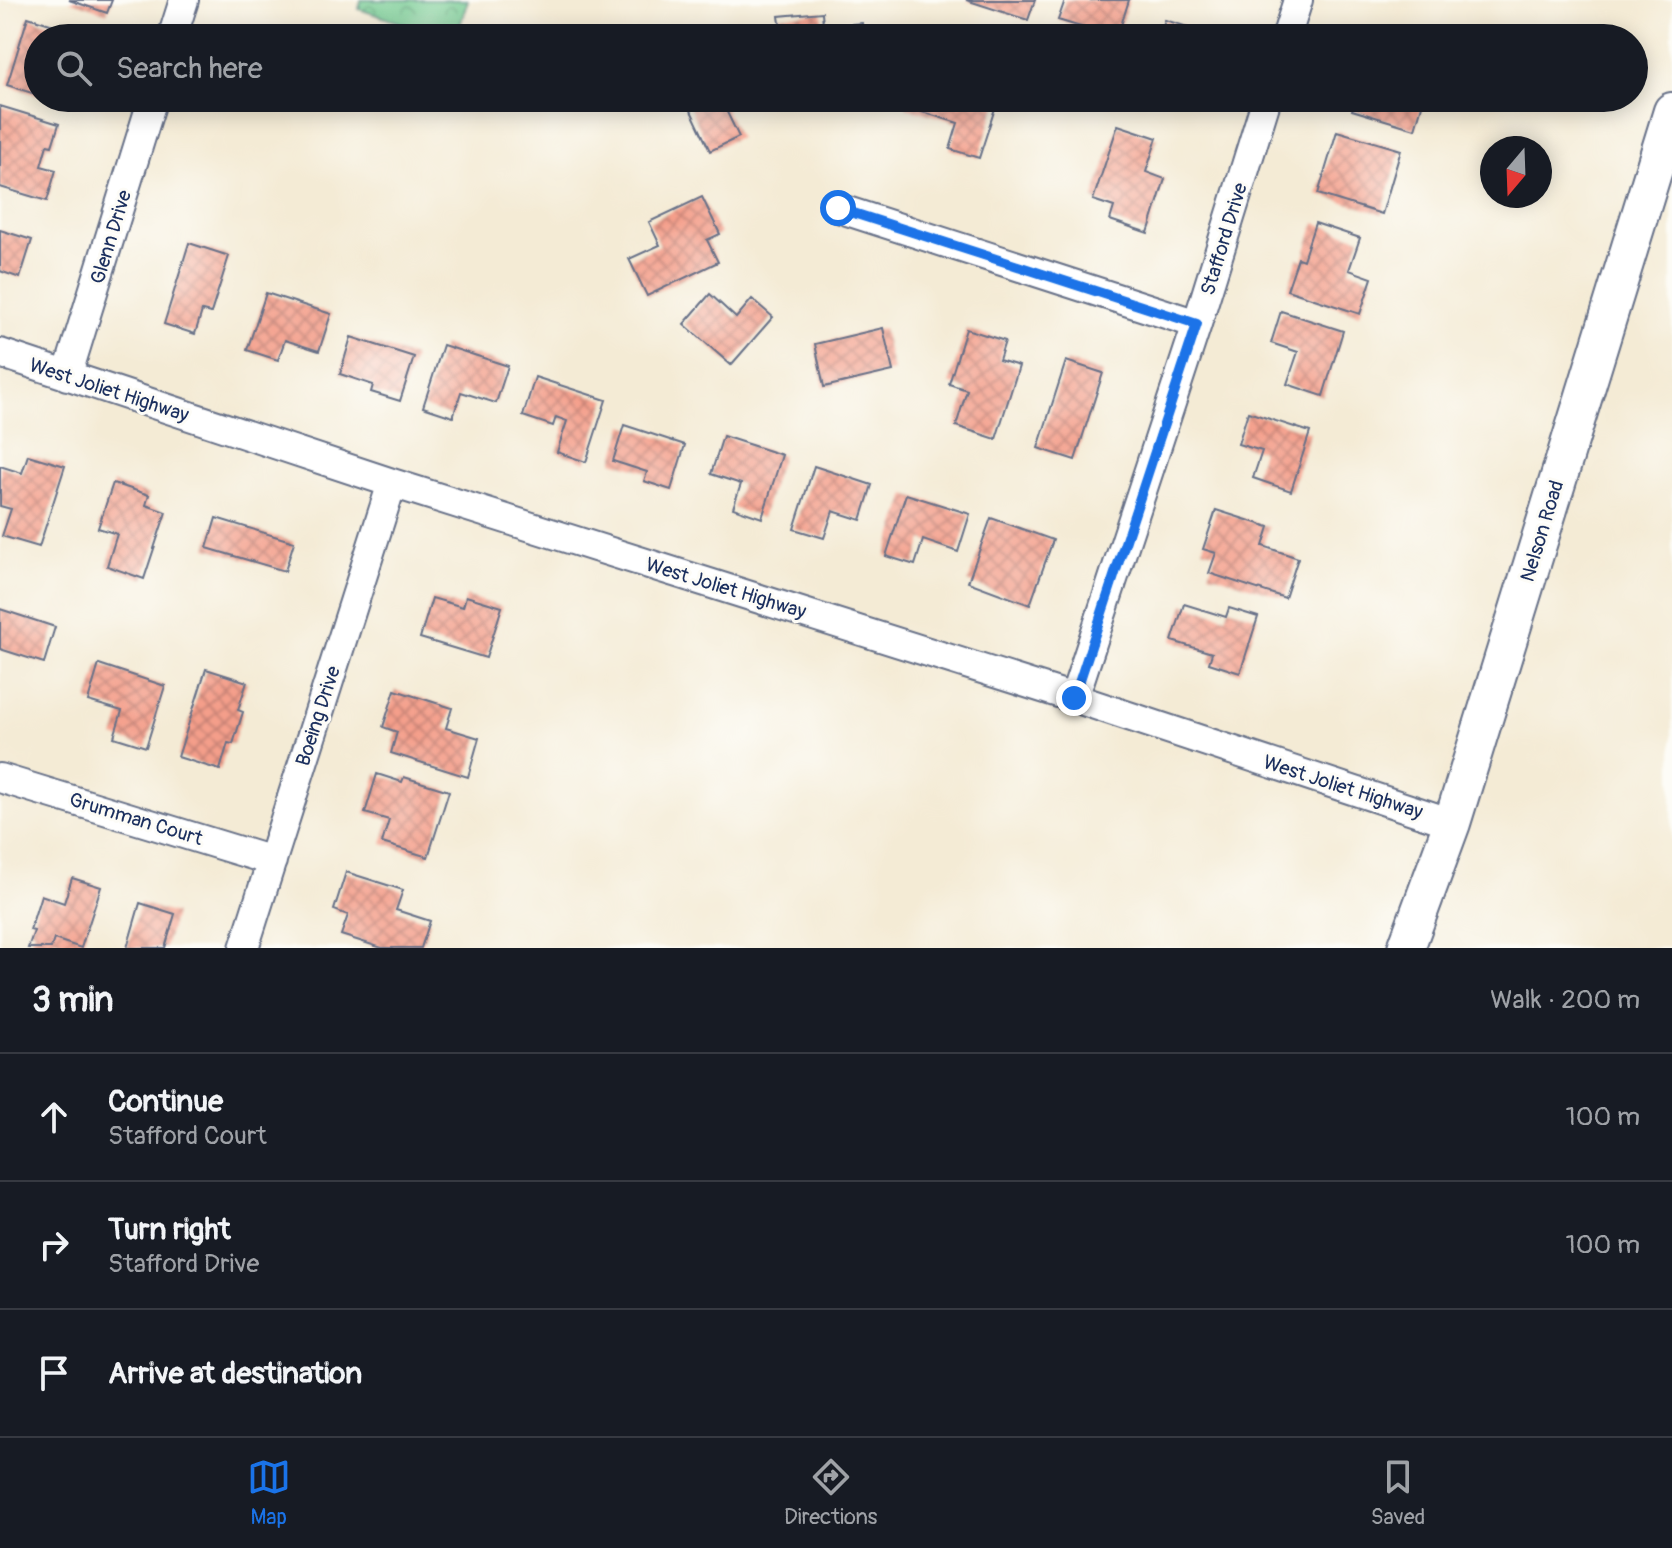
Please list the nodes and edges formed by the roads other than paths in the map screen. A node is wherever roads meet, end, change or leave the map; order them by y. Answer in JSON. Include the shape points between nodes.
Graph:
{"nodes":[{"id":1,"x":184,"y":0,"type":"edge"},
{"id":2,"x":1298,"y":0,"type":"edge"},
{"id":3,"x":176,"y":24,"type":"edge"},
{"id":4,"x":1290,"y":24,"type":"edge"},
{"id":5,"x":1672,"y":111,"type":"edge"},
{"id":6,"x":149,"y":112,"type":"edge"},
{"id":7,"x":1263,"y":112,"type":"edge"},
{"id":8,"x":838,"y":208,"type":"dead end"},
{"id":9,"x":1197,"y":324,"type":"junction"},
{"id":10,"x":0,"y":353,"type":"edge"},
{"id":11,"x":67,"y":376,"type":"junction"},
{"id":12,"x":392,"y":483,"type":"junction"},
{"id":13,"x":1074,"y":698,"type":"junction"},
{"id":14,"x":0,"y":778,"type":"edge"},
{"id":15,"x":1452,"y":823,"type":"junction"},
{"id":16,"x":272,"y":861,"type":"junction"},
{"id":17,"x":244,"y":948,"type":"edge"},
{"id":18,"x":1406,"y":948,"type":"edge"}],
"edges":[{"from":1,"to":3,"type":"street"},
{"from":2,"to":4,"type":"street"},
{"from":5,"to":15,"type":"street","name":"Nelson Road"},
{"from":6,"to":11,"type":"street","name":"Glenn Drive"},
{"from":7,"to":9,"type":"street","name":"Stafford Drive"},
{"from":8,"to":9,"type":"street"},
{"from":9,"to":13,"type":"street","name":"Stafford Drive"},
{"from":10,"to":11,"type":"street","name":"West Joliet Highway"},
{"from":11,"to":12,"type":"street","name":"West Joliet Highway"},
{"from":12,"to":13,"type":"street","name":"West Joliet Highway"},
{"from":12,"to":16,"type":"street","name":"Boeing Drive"},
{"from":13,"to":15,"type":"street","name":"West Joliet Highway"},
{"from":14,"to":16,"type":"street","name":"Grumman Court"},
{"from":15,"to":18,"type":"street","name":"Nelson Road"},
{"from":16,"to":17,"type":"street","name":"Boeing Drive"}]}
